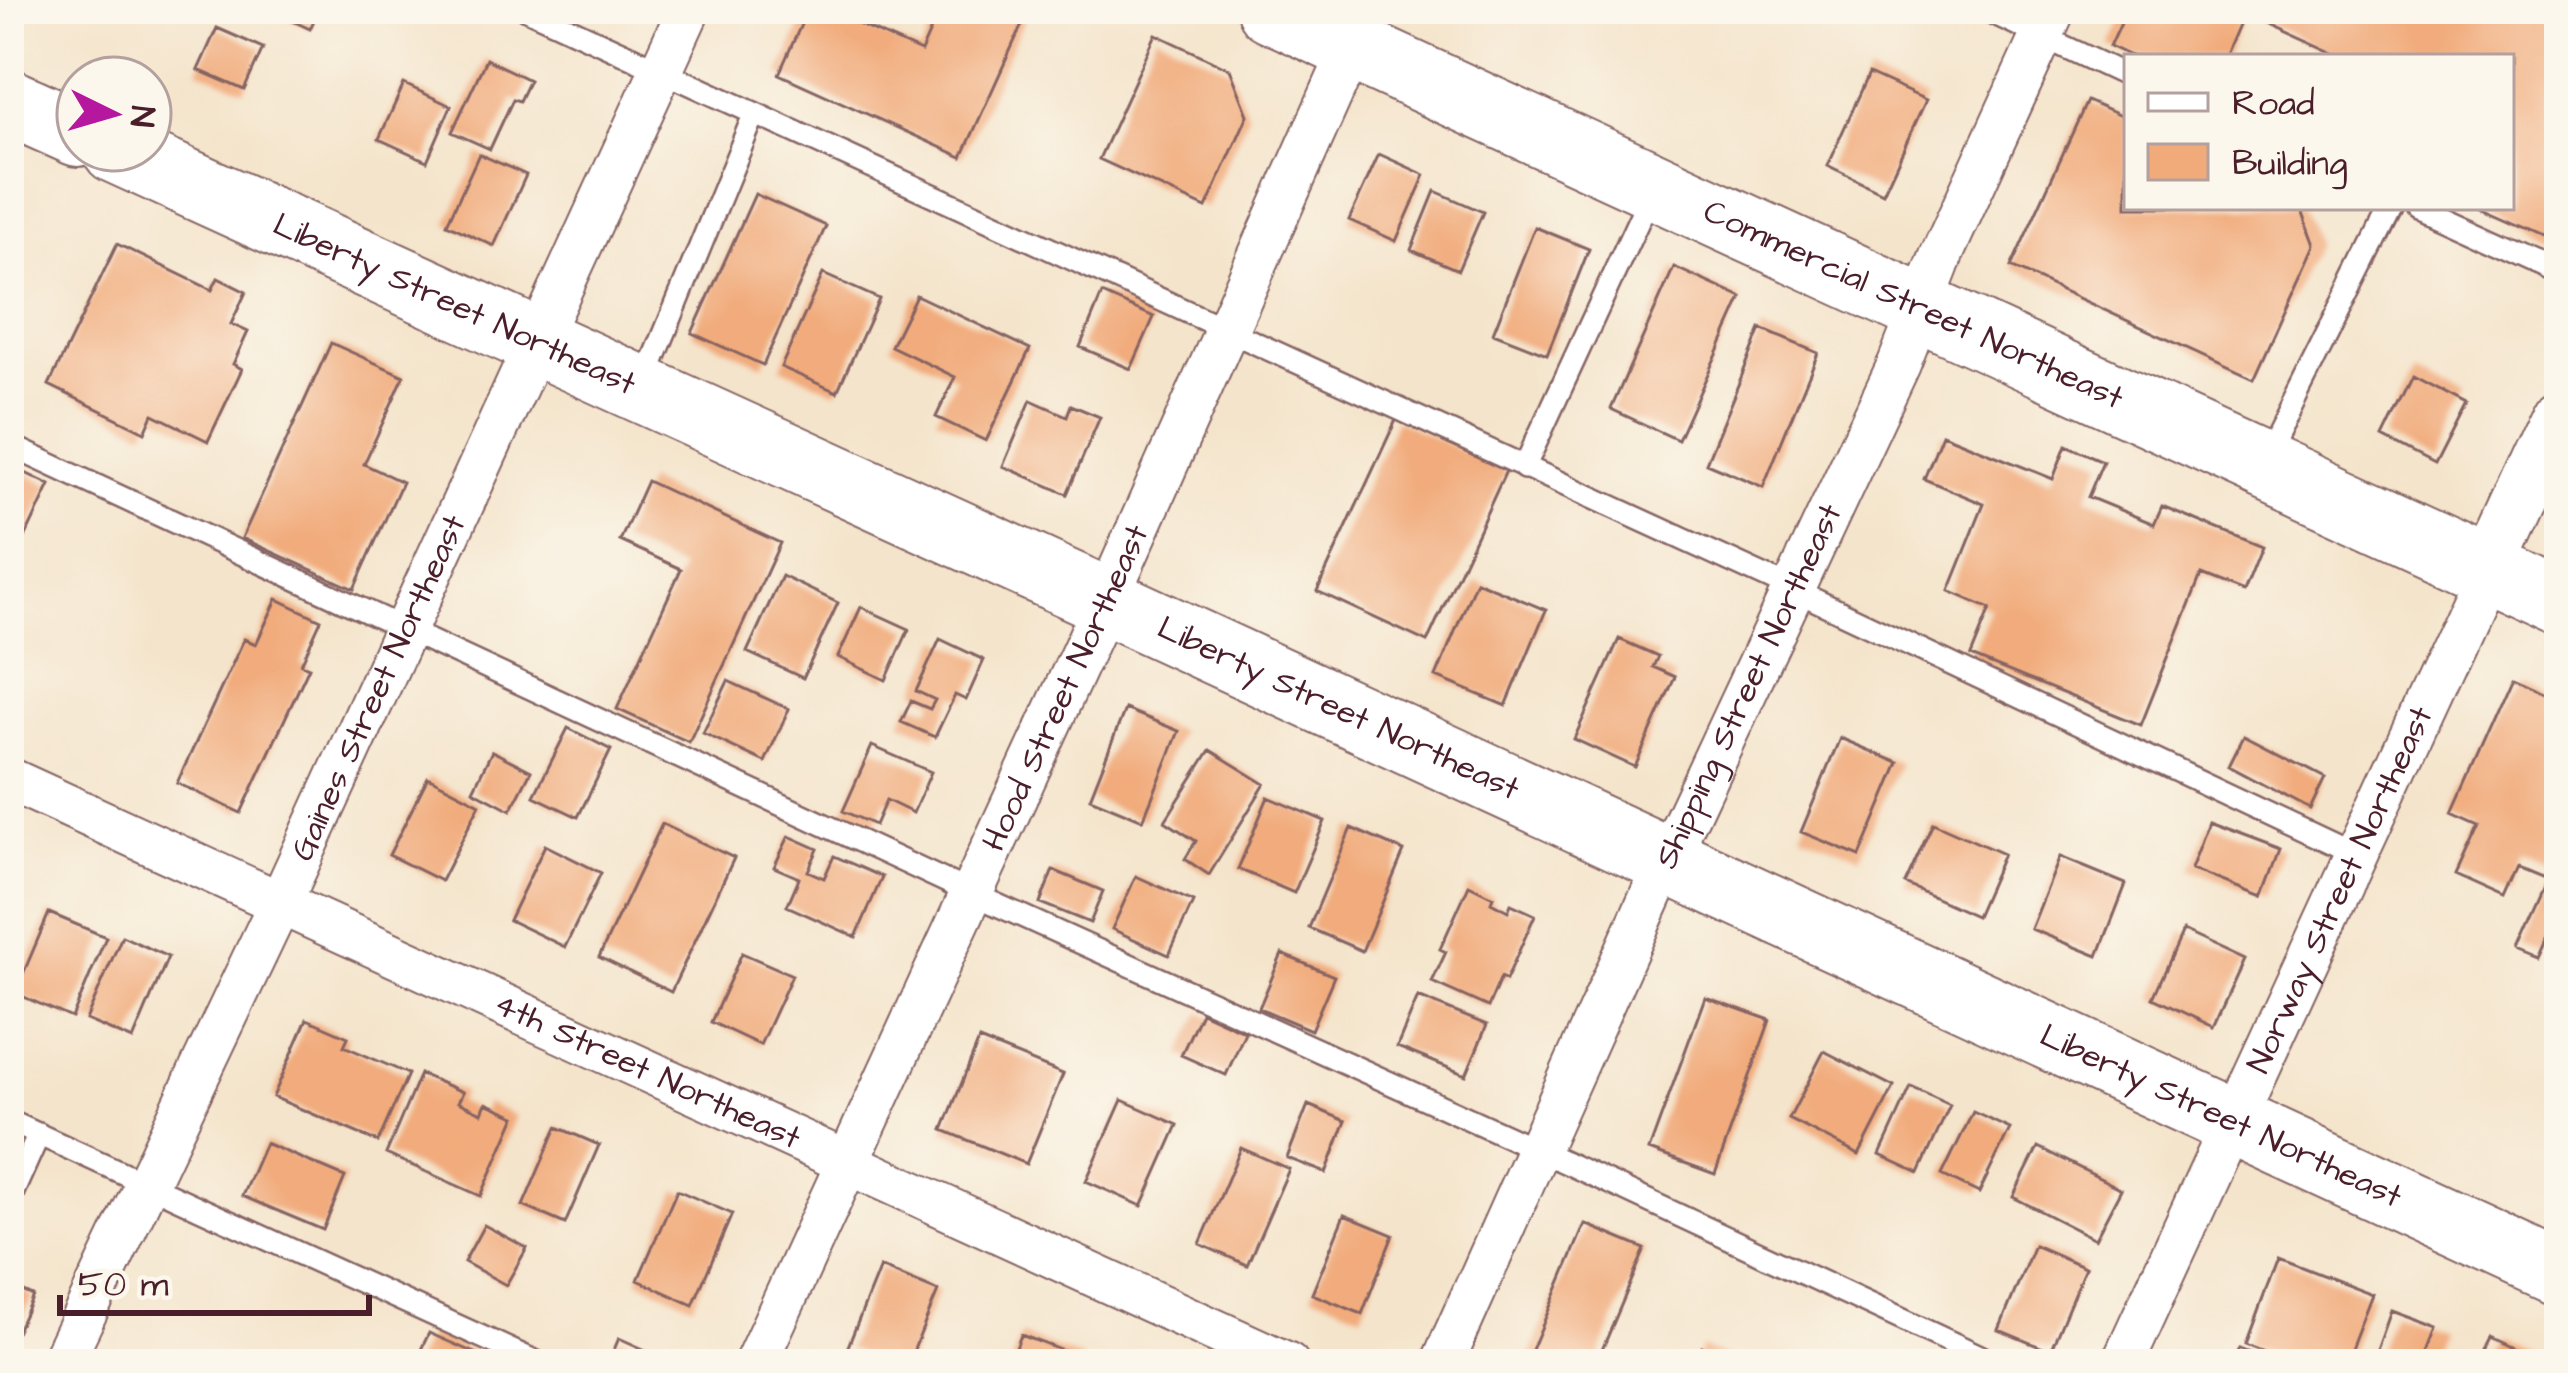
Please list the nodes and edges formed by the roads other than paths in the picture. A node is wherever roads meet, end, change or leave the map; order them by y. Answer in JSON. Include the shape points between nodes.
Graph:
{"nodes":[{"id":1,"x":526,"y":9,"type":"edge"},
{"id":2,"x":688,"y":9,"type":"edge"},
{"id":3,"x":1270,"y":9,"type":"edge"},
{"id":4,"x":1984,"y":9,"type":"edge"},
{"id":5,"x":2048,"y":23,"type":"edge"},
{"id":6,"x":1361,"y":28,"type":"edge"},
{"id":7,"x":659,"y":72,"type":"junction"},
{"id":8,"x":2124,"y":74,"type":"edge"},
{"id":9,"x":9,"y":101,"type":"edge"},
{"id":10,"x":754,"y":116,"type":"junction"},
{"id":11,"x":54,"y":122,"type":"edge"},
{"id":12,"x":169,"y":174,"type":"edge"},
{"id":13,"x":1654,"y":185,"type":"junction"},
{"id":14,"x":2390,"y":210,"type":"edge"},
{"id":15,"x":2423,"y":210,"type":"edge"},
{"id":16,"x":2559,"y":272,"type":"edge"},
{"id":17,"x":1921,"y":308,"type":"junction"},
{"id":18,"x":1225,"y":332,"type":"junction"},
{"id":19,"x":535,"y":340,"type":"junction"},
{"id":20,"x":642,"y":389,"type":"junction"},
{"id":21,"x":2559,"y":413,"type":"edge"},
{"id":22,"x":9,"y":445,"type":"edge"},
{"id":23,"x":2263,"y":465,"type":"junction"},
{"id":24,"x":1524,"y":468,"type":"junction"},
{"id":25,"x":2488,"y":568,"type":"junction"},
{"id":26,"x":1794,"y":590,"type":"junction"},
{"id":27,"x":1106,"y":601,"type":"junction"},
{"id":28,"x":2559,"y":601,"type":"edge"},
{"id":29,"x":405,"y":627,"type":"junction"},
{"id":30,"x":9,"y":779,"type":"edge"},
{"id":31,"x":2356,"y":855,"type":"junction"},
{"id":32,"x":1667,"y":860,"type":"junction"},
{"id":33,"x":971,"y":893,"type":"junction"},
{"id":34,"x":280,"y":903,"type":"junction"},
{"id":35,"x":9,"y":1120,"type":"edge"},
{"id":36,"x":2234,"y":1123,"type":"junction"},
{"id":37,"x":39,"y":1134,"type":"junction"},
{"id":38,"x":1538,"y":1150,"type":"junction"},
{"id":39,"x":847,"y":1162,"type":"junction"},
{"id":40,"x":147,"y":1183,"type":"junction"},
{"id":41,"x":9,"y":1201,"type":"edge"},
{"id":42,"x":2559,"y":1272,"type":"edge"},
{"id":43,"x":61,"y":1364,"type":"edge"},
{"id":44,"x":541,"y":1364,"type":"edge"},
{"id":45,"x":755,"y":1364,"type":"edge"},
{"id":46,"x":1288,"y":1364,"type":"edge"},
{"id":47,"x":1442,"y":1364,"type":"edge"},
{"id":48,"x":1997,"y":1364,"type":"edge"},
{"id":49,"x":2122,"y":1364,"type":"edge"}],
"edges":[{"from":1,"to":7,"type":"lane"},
{"from":2,"to":7,"type":"street","name":"Gaines Street Northeast"},
{"from":3,"to":6,"type":"highway","name":"Commercial Street Northeast"},
{"from":4,"to":5,"type":"lane"},
{"from":5,"to":8,"type":"lane"},
{"from":5,"to":17,"type":"street","name":"Shipping Street Northeast"},
{"from":6,"to":13,"type":"highway","name":"Commercial Street Northeast"},
{"from":6,"to":18,"type":"street","name":"Hood Street Northeast"},
{"from":7,"to":10,"type":"lane"},
{"from":7,"to":19,"type":"street","name":"Gaines Street Northeast"},
{"from":9,"to":11,"type":"highway"},
{"from":10,"to":18,"type":"lane"},
{"from":10,"to":20,"type":"lane"},
{"from":12,"to":19,"type":"highway","name":"Liberty Street Northeast"},
{"from":13,"to":17,"type":"highway","name":"Commercial Street Northeast"},
{"from":13,"to":24,"type":"lane"},
{"from":14,"to":23,"type":"lane"},
{"from":15,"to":16,"type":"lane"},
{"from":17,"to":23,"type":"highway","name":"Commercial Street Northeast"},
{"from":17,"to":26,"type":"street","name":"Shipping Street Northeast"},
{"from":18,"to":24,"type":"lane"},
{"from":18,"to":27,"type":"street","name":"Hood Street Northeast"},
{"from":19,"to":20,"type":"highway","name":"Liberty Street Northeast"},
{"from":19,"to":29,"type":"street","name":"Gaines Street Northeast"},
{"from":20,"to":27,"type":"highway","name":"Liberty Street Northeast"},
{"from":21,"to":25,"type":"street","name":"Norway Street Northeast"},
{"from":22,"to":29,"type":"lane"},
{"from":23,"to":25,"type":"highway","name":"Commercial Street Northeast"},
{"from":24,"to":26,"type":"lane"},
{"from":25,"to":28,"type":"highway","name":"Commercial Street Northeast"},
{"from":25,"to":31,"type":"street","name":"Norway Street Northeast"},
{"from":26,"to":31,"type":"lane"},
{"from":26,"to":32,"type":"street","name":"Shipping Street Northeast"},
{"from":27,"to":32,"type":"highway","name":"Liberty Street Northeast"},
{"from":27,"to":33,"type":"street","name":"Hood Street Northeast"},
{"from":29,"to":33,"type":"lane"},
{"from":29,"to":34,"type":"street","name":"Gaines Street Northeast"},
{"from":30,"to":34,"type":"street","name":"4th Street Northeast"},
{"from":31,"to":36,"type":"street","name":"Norway Street Northeast"},
{"from":32,"to":36,"type":"highway","name":"Liberty Street Northeast"},
{"from":32,"to":38,"type":"street","name":"Shipping Street Northeast"},
{"from":33,"to":38,"type":"lane"},
{"from":33,"to":39,"type":"street","name":"Hood Street Northeast"},
{"from":34,"to":39,"type":"street","name":"4th Street Northeast"},
{"from":34,"to":40,"type":"street","name":"Gaines Street Northeast"},
{"from":35,"to":37,"type":"lane"},
{"from":36,"to":42,"type":"highway","name":"Liberty Street Northeast"},
{"from":36,"to":49,"type":"street","name":"Norway Street Northeast"},
{"from":37,"to":40,"type":"lane"},
{"from":37,"to":41,"type":"lane"},
{"from":38,"to":47,"type":"street","name":"Shipping Street Northeast"},
{"from":38,"to":48,"type":"lane"},
{"from":39,"to":45,"type":"street","name":"Hood Street Northeast"},
{"from":39,"to":46,"type":"street","name":"4th Street Northeast"},
{"from":40,"to":43,"type":"street","name":"Gaines Street Northeast"},
{"from":40,"to":44,"type":"lane"}]}
